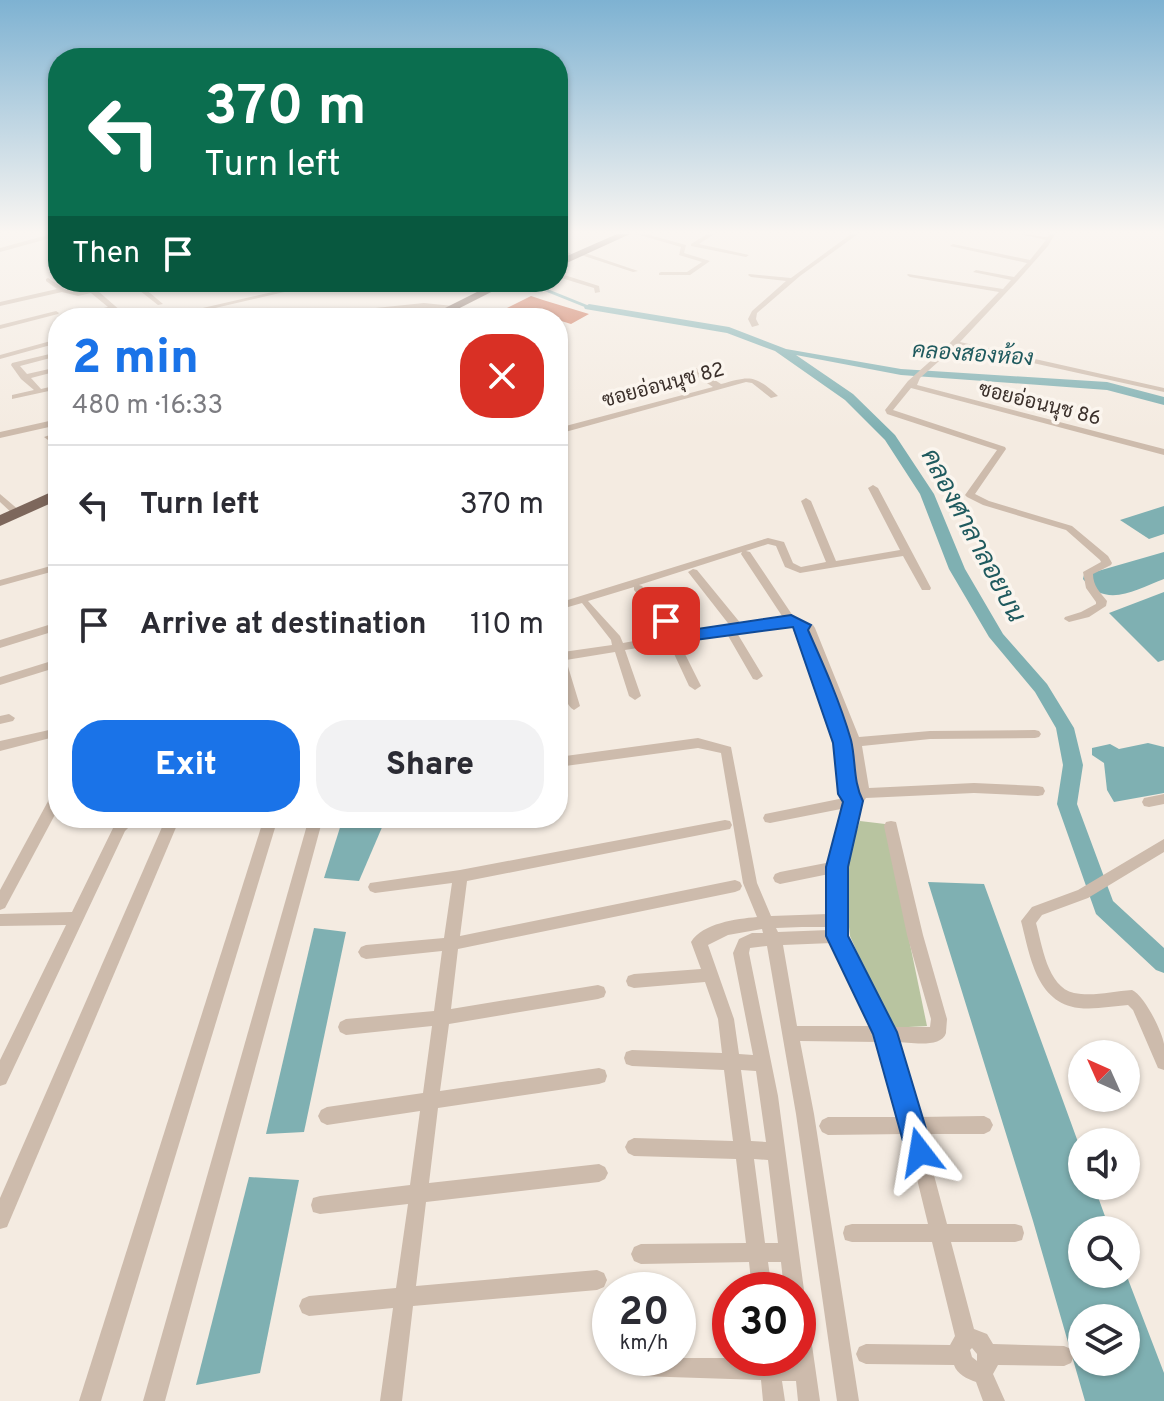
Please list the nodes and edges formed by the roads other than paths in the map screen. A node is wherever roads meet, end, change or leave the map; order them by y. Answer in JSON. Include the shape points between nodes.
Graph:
{"nodes":[{"id":1,"x":154,"y":299,"type":"edge"},
{"id":2,"x":769,"y":299,"type":"edge"},
{"id":3,"x":995,"y":299,"type":"edge"},
{"id":4,"x":248,"y":300,"type":"joint"},
{"id":5,"x":160,"y":304,"type":"dead end"},
{"id":6,"x":424,"y":305,"type":"junction"},
{"id":7,"x":2,"y":306,"type":"edge"},
{"id":8,"x":210,"y":308,"type":"edge"},
{"id":9,"x":255,"y":308,"type":"edge"},
{"id":10,"x":395,"y":308,"type":"edge"},
{"id":11,"x":410,"y":308,"type":"edge"},
{"id":12,"x":433,"y":308,"type":"edge"},
{"id":13,"x":48,"y":319,"type":"edge"},
{"id":14,"x":20,"y":322,"type":"junction"},
{"id":15,"x":755,"y":325,"type":"dead end"},
{"id":16,"x":0,"y":327,"type":"edge"},
{"id":17,"x":954,"y":343,"type":"junction"},
{"id":18,"x":48,"y":344,"type":"edge"},
{"id":19,"x":48,"y":356,"type":"edge"},
{"id":20,"x":0,"y":357,"type":"edge"},
{"id":21,"x":693,"y":370,"type":"dead end"},
{"id":22,"x":48,"y":371,"type":"edge"},
{"id":23,"x":24,"y":377,"type":"junction"},
{"id":24,"x":914,"y":380,"type":"junction"},
{"id":25,"x":719,"y":387,"type":"junction"},
{"id":26,"x":48,"y":389,"type":"edge"},
{"id":27,"x":1164,"y":390,"type":"edge"},
{"id":28,"x":39,"y":391,"type":"junction"},
{"id":29,"x":774,"y":396,"type":"dead end"},
{"id":30,"x":15,"y":397,"type":"dead end"},
{"id":31,"x":48,"y":424,"type":"edge"},
{"id":32,"x":568,"y":428,"type":"edge"},
{"id":33,"x":0,"y":435,"type":"edge"},
{"id":34,"x":1164,"y":452,"type":"edge"},
{"id":35,"x":873,"y":488,"type":"dead end"},
{"id":36,"x":0,"y":497,"type":"edge"},
{"id":37,"x":48,"y":499,"type":"edge"},
{"id":38,"x":806,"y":501,"type":"dead end"},
{"id":39,"x":48,"y":509,"type":"edge"},
{"id":40,"x":17,"y":513,"type":"junction"},
{"id":41,"x":0,"y":521,"type":"edge"},
{"id":42,"x":0,"y":531,"type":"edge"},
{"id":43,"x":906,"y":552,"type":"junction"},
{"id":44,"x":746,"y":554,"type":"dead end"},
{"id":45,"x":832,"y":564,"type":"junction"},
{"id":46,"x":48,"y":570,"type":"edge"},
{"id":47,"x":693,"y":572,"type":"dead end"},
{"id":48,"x":0,"y":583,"type":"edge"},
{"id":49,"x":638,"y":588,"type":"dead end"},
{"id":50,"x":926,"y":588,"type":"dead end"},
{"id":51,"x":568,"y":604,"type":"edge"},
{"id":52,"x":587,"y":604,"type":"dead end"},
{"id":53,"x":1069,"y":619,"type":"dead end"},
{"id":54,"x":797,"y":623,"type":"junction"},
{"id":55,"x":48,"y":629,"type":"edge"},
{"id":56,"x":735,"y":629,"type":"junction"},
{"id":57,"x":676,"y":638,"type":"junction"},
{"id":58,"x":0,"y":644,"type":"edge"},
{"id":59,"x":618,"y":647,"type":"junction"},
{"id":60,"x":568,"y":655,"type":"edge"},
{"id":61,"x":48,"y":666,"type":"edge"},
{"id":62,"x":757,"y":676,"type":"dead end"},
{"id":63,"x":0,"y":681,"type":"edge"},
{"id":64,"x":568,"y":686,"type":"edge"},
{"id":65,"x":695,"y":686,"type":"dead end"},
{"id":66,"x":635,"y":696,"type":"dead end"},
{"id":67,"x":574,"y":706,"type":"dead end"},
{"id":68,"x":48,"y":734,"type":"edge"},
{"id":69,"x":1035,"y":734,"type":"dead end"},
{"id":70,"x":848,"y":742,"type":"junction"},
{"id":71,"x":0,"y":746,"type":"edge"},
{"id":72,"x":568,"y":761,"type":"edge"},
{"id":73,"x":1038,"y":791,"type":"dead end"},
{"id":74,"x":855,"y":796,"type":"junction"},
{"id":75,"x":1164,"y":799,"type":"edge"},
{"id":76,"x":1149,"y":802,"type":"dead end"},
{"id":77,"x":48,"y":815,"type":"edge"},
{"id":78,"x":770,"y":818,"type":"dead end"},
{"id":79,"x":725,"y":825,"type":"dead end"},
{"id":80,"x":891,"y":826,"type":"dead end"},
{"id":81,"x":119,"y":828,"type":"edge"},
{"id":82,"x":169,"y":828,"type":"edge"},
{"id":83,"x":268,"y":828,"type":"edge"},
{"id":84,"x":313,"y":828,"type":"edge"},
{"id":85,"x":1164,"y":845,"type":"edge"},
{"id":86,"x":837,"y":867,"type":"junction"},
{"id":87,"x":460,"y":876,"type":"junction"},
{"id":88,"x":780,"y":878,"type":"dead end"},
{"id":89,"x":735,"y":886,"type":"dead end"},
{"id":90,"x":375,"y":887,"type":"dead end"},
{"id":91,"x":0,"y":904,"type":"edge"},
{"id":92,"x":76,"y":918,"type":"junction"},
{"id":93,"x":0,"y":920,"type":"edge"},
{"id":94,"x":765,"y":922,"type":"junction"},
{"id":95,"x":836,"y":928,"type":"junction"},
{"id":96,"x":774,"y":940,"type":"junction"},
{"id":97,"x":451,"y":944,"type":"junction"},
{"id":98,"x":366,"y":952,"type":"dead end"},
{"id":99,"x":711,"y":975,"type":"junction"},
{"id":100,"x":634,"y":981,"type":"dead end"},
{"id":101,"x":598,"y":992,"type":"dead end"},
{"id":102,"x":441,"y":1018,"type":"junction"},
{"id":103,"x":346,"y":1027,"type":"dead end"},
{"id":104,"x":885,"y":1032,"type":"junction"},
{"id":105,"x":798,"y":1033,"type":"dead end"},
{"id":106,"x":632,"y":1058,"type":"dead end"},
{"id":107,"x":733,"y":1062,"type":"junction"},
{"id":108,"x":1164,"y":1062,"type":"edge"},
{"id":109,"x":763,"y":1063,"type":"junction"},
{"id":110,"x":599,"y":1076,"type":"dead end"},
{"id":111,"x":0,"y":1078,"type":"edge"},
{"id":112,"x":429,"y":1102,"type":"junction"},
{"id":113,"x":327,"y":1116,"type":"dead end"},
{"id":114,"x":984,"y":1125,"type":"dead end"},
{"id":115,"x":828,"y":1126,"type":"dead end"},
{"id":116,"x":914,"y":1126,"type":"junction"},
{"id":117,"x":634,"y":1147,"type":"dead end"},
{"id":118,"x":744,"y":1150,"type":"junction"},
{"id":119,"x":776,"y":1151,"type":"junction"},
{"id":120,"x":599,"y":1173,"type":"dead end"},
{"id":121,"x":417,"y":1195,"type":"junction"},
{"id":122,"x":320,"y":1205,"type":"dead end"},
{"id":123,"x":0,"y":1220,"type":"edge"},
{"id":124,"x":937,"y":1232,"type":"junction"},
{"id":125,"x":852,"y":1233,"type":"dead end"},
{"id":126,"x":1015,"y":1233,"type":"dead end"},
{"id":127,"x":789,"y":1252,"type":"junction"},
{"id":128,"x":758,"y":1253,"type":"junction"},
{"id":129,"x":641,"y":1254,"type":"dead end"},
{"id":130,"x":760,"y":1272,"type":"edge"},
{"id":131,"x":792,"y":1272,"type":"edge"},
{"id":132,"x":592,"y":1280,"type":"edge"},
{"id":133,"x":406,"y":1295,"type":"junction"},
{"id":134,"x":309,"y":1306,"type":"dead end"},
{"id":135,"x":962,"y":1347,"type":"junction"},
{"id":136,"x":866,"y":1354,"type":"dead end"},
{"id":137,"x":1064,"y":1356,"type":"dead end"},
{"id":138,"x":985,"y":1363,"type":"junction"},
{"id":139,"x":771,"y":1376,"type":"edge"},
{"id":140,"x":806,"y":1376,"type":"edge"},
{"id":141,"x":90,"y":1401,"type":"edge"},
{"id":142,"x":154,"y":1401,"type":"edge"},
{"id":143,"x":391,"y":1401,"type":"edge"},
{"id":144,"x":774,"y":1401,"type":"edge"},
{"id":145,"x":809,"y":1401,"type":"edge"},
{"id":146,"x":848,"y":1401,"type":"edge"},
{"id":147,"x":994,"y":1401,"type":"edge"}],
"edges":[{"from":1,"to":5,"type":"street"},
{"from":2,"to":15,"type":"street","via":[[754,312]]},
{"from":3,"to":17,"type":"street"},
{"from":4,"to":8,"type":"street"},
{"from":4,"to":9,"type":"street"},
{"from":6,"to":10,"type":"street"},
{"from":6,"to":11,"type":"street"},
{"from":6,"to":12,"type":"street"},
{"from":7,"to":14,"type":"street"},
{"from":13,"to":14,"type":"street"},
{"from":14,"to":16,"type":"street"},
{"from":17,"to":24,"type":"street"},
{"from":17,"to":27,"type":"street","name":"ซอยอ่อนนุช 86"},
{"from":18,"to":20,"type":"street"},
{"from":19,"to":23,"type":"street","via":[[15,365]]},
{"from":21,"to":25,"type":"street"},
{"from":22,"to":23,"type":"street"},
{"from":23,"to":28,"type":"street"},
{"from":24,"to":34,"type":"street","name":"ซอยอ่อนนุช 86","via":[[917,389]]},
{"from":24,"to":53,"type":"street","via":[[890,412],[1002,449],[970,495],[1069,528],[1107,563],[1088,572],[1087,579],[1101,606]]},
{"from":25,"to":29,"type":"street","name":"ซอยอ่อนนุช 82","via":[[752,380]]},
{"from":25,"to":32,"type":"street","name":"ซอยอ่อนนุช 82"},
{"from":26,"to":28,"type":"street"},
{"from":28,"to":30,"type":"street"},
{"from":31,"to":33,"type":"street"},
{"from":35,"to":43,"type":"street"},
{"from":36,"to":40,"type":"street"},
{"from":37,"to":40,"type":"main road"},
{"from":38,"to":45,"type":"street"},
{"from":39,"to":42,"type":"main road"},
{"from":40,"to":41,"type":"main road"},
{"from":43,"to":45,"type":"street"},
{"from":43,"to":50,"type":"street"},
{"from":44,"to":54,"type":"street"},
{"from":45,"to":51,"type":"street","via":[[793,568],[780,544],[768,541]]},
{"from":46,"to":48,"type":"street"},
{"from":47,"to":56,"type":"street"},
{"from":49,"to":57,"type":"street"},
{"from":52,"to":59,"type":"street"},
{"from":54,"to":56,"type":"street"},
{"from":54,"to":70,"type":"street"},
{"from":55,"to":58,"type":"street"},
{"from":56,"to":57,"type":"street"},
{"from":56,"to":62,"type":"street"},
{"from":57,"to":59,"type":"street"},
{"from":57,"to":65,"type":"street"},
{"from":59,"to":60,"type":"street"},
{"from":59,"to":66,"type":"street"},
{"from":61,"to":63,"type":"street"},
{"from":64,"to":67,"type":"street"},
{"from":68,"to":71,"type":"street"},
{"from":69,"to":70,"type":"street"},
{"from":70,"to":74,"type":"street"},
{"from":72,"to":94,"type":"street","via":[[698,743],[727,750],[750,883]]},
{"from":73,"to":74,"type":"street","via":[[974,788]]},
{"from":74,"to":78,"type":"street"},
{"from":74,"to":86,"type":"street"},
{"from":75,"to":76,"type":"street"},
{"from":77,"to":91,"type":"street"},
{"from":79,"to":87,"type":"street"},
{"from":80,"to":104,"type":"street","via":[[939,1019],[938,1032],[932,1035]]},
{"from":81,"to":92,"type":"street"},
{"from":82,"to":123,"type":"street"},
{"from":83,"to":141,"type":"street"},
{"from":84,"to":142,"type":"street"},
{"from":85,"to":108,"type":"street","via":[[1083,894],[1037,911],[1028,921],[1055,993],[1072,1000],[1132,997]]},
{"from":86,"to":88,"type":"street"},
{"from":86,"to":95,"type":"street"},
{"from":87,"to":90,"type":"street"},
{"from":87,"to":97,"type":"street"},
{"from":89,"to":97,"type":"street"},
{"from":92,"to":93,"type":"street"},
{"from":92,"to":111,"type":"street"},
{"from":94,"to":95,"type":"street"},
{"from":94,"to":96,"type":"street"},
{"from":94,"to":99,"type":"street","via":[[718,931],[699,942]]},
{"from":95,"to":96,"type":"street"},
{"from":95,"to":104,"type":"street"},
{"from":96,"to":109,"type":"street","via":[[752,940],[741,953]]},
{"from":96,"to":146,"type":"street"},
{"from":97,"to":98,"type":"street"},
{"from":97,"to":102,"type":"street"},
{"from":99,"to":100,"type":"street"},
{"from":99,"to":107,"type":"street"},
{"from":101,"to":102,"type":"street"},
{"from":102,"to":103,"type":"street"},
{"from":102,"to":112,"type":"street"},
{"from":104,"to":105,"type":"street"},
{"from":104,"to":116,"type":"street"},
{"from":106,"to":107,"type":"street"},
{"from":107,"to":109,"type":"street"},
{"from":107,"to":118,"type":"street"},
{"from":109,"to":119,"type":"street"},
{"from":110,"to":112,"type":"street"},
{"from":112,"to":113,"type":"street"},
{"from":112,"to":121,"type":"street"},
{"from":114,"to":116,"type":"street"},
{"from":115,"to":116,"type":"street"},
{"from":116,"to":124,"type":"street"},
{"from":117,"to":118,"type":"street"},
{"from":118,"to":119,"type":"street"},
{"from":118,"to":128,"type":"street"},
{"from":119,"to":127,"type":"street"},
{"from":120,"to":121,"type":"street"},
{"from":121,"to":122,"type":"street"},
{"from":121,"to":133,"type":"street"},
{"from":124,"to":125,"type":"street"},
{"from":124,"to":126,"type":"street"},
{"from":124,"to":135,"type":"street"},
{"from":127,"to":128,"type":"street"},
{"from":127,"to":131,"type":"street"},
{"from":128,"to":129,"type":"street"},
{"from":128,"to":130,"type":"street"},
{"from":132,"to":133,"type":"street"},
{"from":133,"to":134,"type":"street"},
{"from":133,"to":143,"type":"street"},
{"from":135,"to":136,"type":"street"},
{"from":135,"to":138,"type":"street","via":[[979,1341]]},
{"from":137,"to":138,"type":"street"},
{"from":138,"to":147,"type":"street"},
{"from":139,"to":144,"type":"street"},
{"from":140,"to":145,"type":"street"}]}
